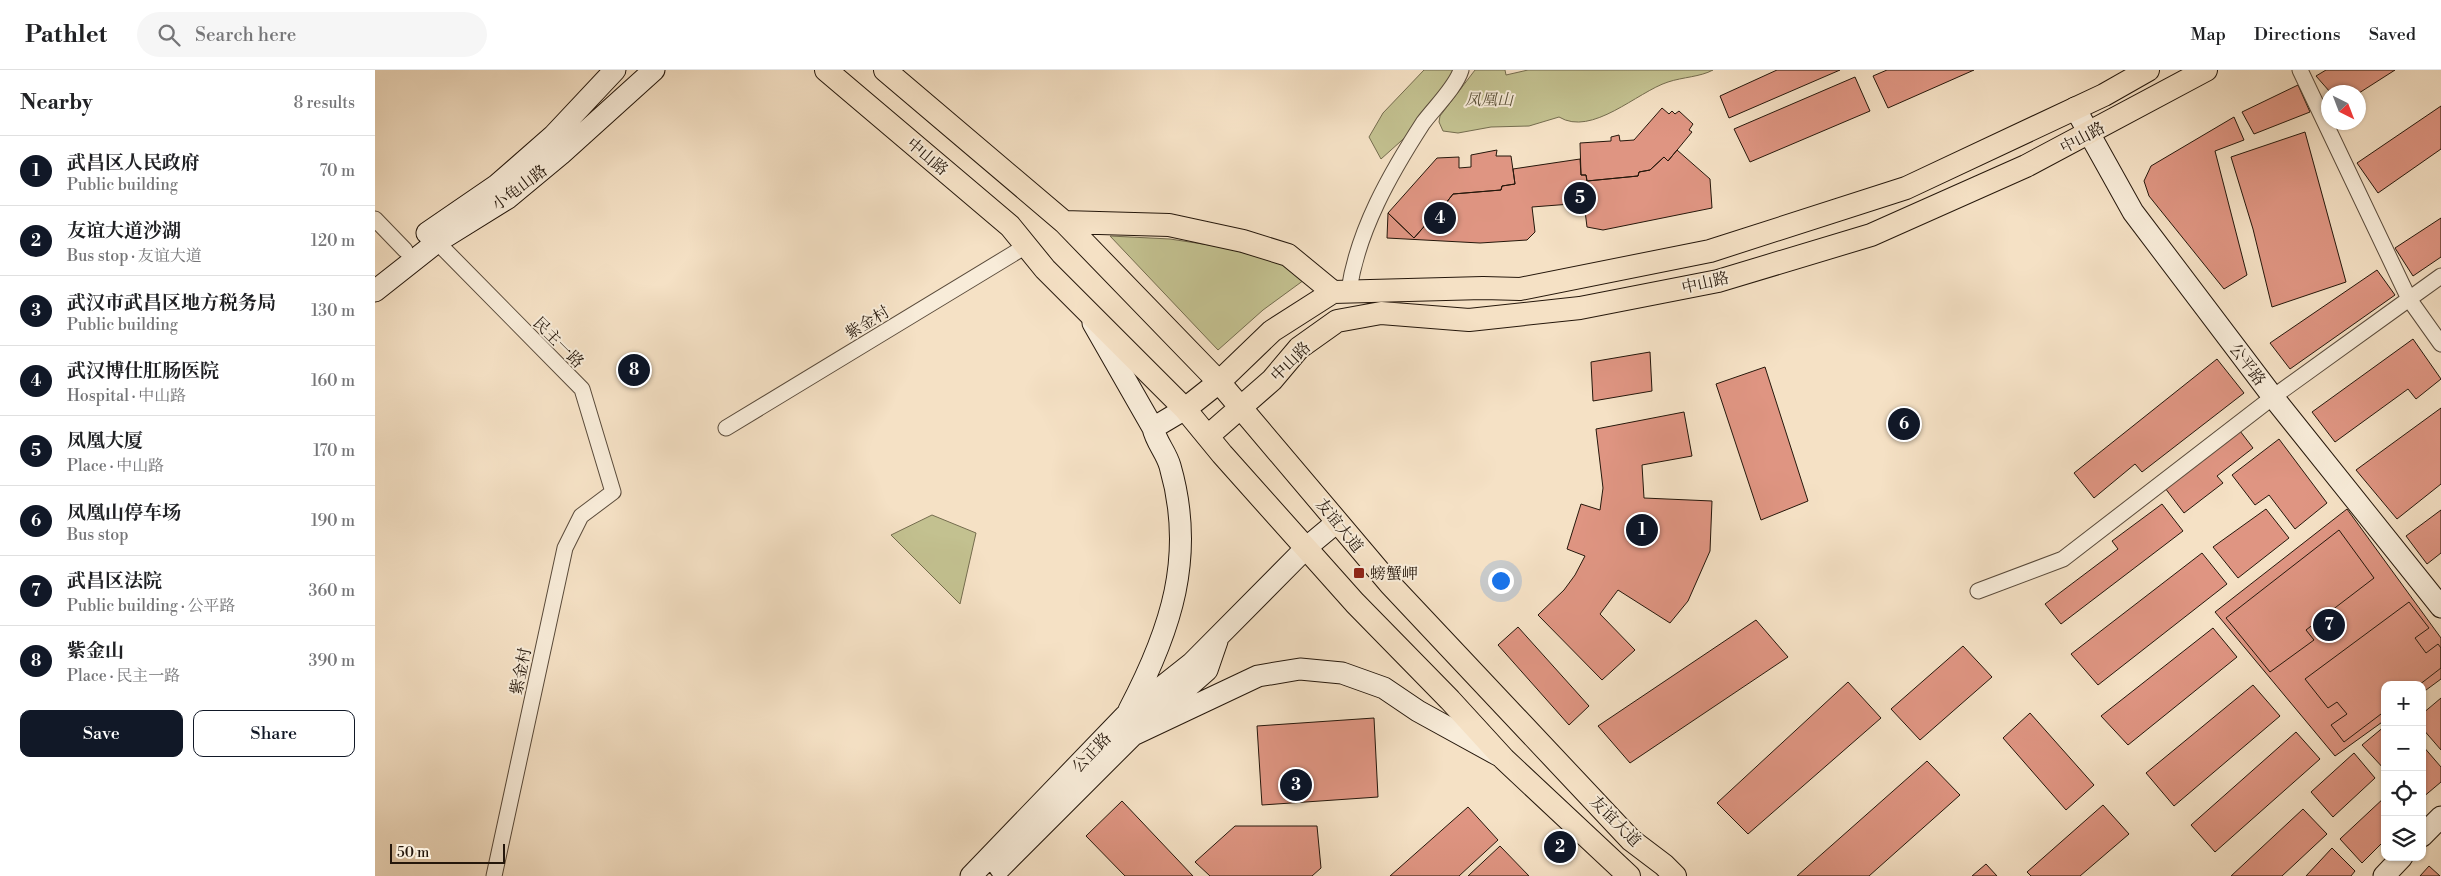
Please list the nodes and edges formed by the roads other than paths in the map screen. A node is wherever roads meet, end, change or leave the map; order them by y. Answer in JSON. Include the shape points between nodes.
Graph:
{"nodes":[{"id":1,"x":615,"y":70,"type":"edge"},
{"id":2,"x":654,"y":70,"type":"edge"},
{"id":3,"x":826,"y":70,"type":"edge"},
{"id":4,"x":885,"y":70,"type":"edge"},
{"id":5,"x":1461,"y":70,"type":"edge"},
{"id":6,"x":2148,"y":70,"type":"edge"},
{"id":7,"x":2206,"y":70,"type":"edge"},
{"id":8,"x":2300,"y":70,"type":"edge"},
{"id":9,"x":2075,"y":108,"type":"junction"},
{"id":10,"x":2088,"y":134,"type":"junction"},
{"id":11,"x":1059,"y":216,"type":"junction"},
{"id":12,"x":375,"y":219,"type":"edge"},
{"id":13,"x":437,"y":242,"type":"junction"},
{"id":14,"x":1026,"y":246,"type":"junction"},
{"id":15,"x":405,"y":250,"type":"junction"},
{"id":16,"x":1045,"y":269,"type":"joint"},
{"id":17,"x":375,"y":274,"type":"edge"},
{"id":18,"x":2441,"y":276,"type":"edge"},
{"id":19,"x":375,"y":291,"type":"edge"},
{"id":20,"x":1341,"y":291,"type":"junction"},
{"id":21,"x":2409,"y":299,"type":"junction"},
{"id":22,"x":1086,"y":310,"type":"junction"},
{"id":23,"x":2441,"y":344,"type":"edge"},
{"id":24,"x":1219,"y":382,"type":"junction"},
{"id":25,"x":2273,"y":397,"type":"junction"},
{"id":26,"x":1185,"y":409,"type":"junction"},
{"id":27,"x":1241,"y":409,"type":"junction"},
{"id":28,"x":726,"y":428,"type":"dead end"},
{"id":29,"x":1153,"y":428,"type":"junction"},
{"id":30,"x":1208,"y":436,"type":"junction"},
{"id":31,"x":613,"y":492,"type":"joint"},
{"id":32,"x":1337,"y":522,"type":"junction"},
{"id":33,"x":1307,"y":547,"type":"junction"},
{"id":34,"x":1978,"y":591,"type":"dead end"},
{"id":35,"x":2441,"y":607,"type":"edge"},
{"id":36,"x":1129,"y":726,"type":"junction"},
{"id":37,"x":1505,"y":759,"type":"junction"},
{"id":38,"x":2441,"y":817,"type":"edge"},
{"id":39,"x":2426,"y":832,"type":"edge"},
{"id":40,"x":2398,"y":861,"type":"edge"},
{"id":41,"x":494,"y":876,"type":"edge"},
{"id":42,"x":971,"y":876,"type":"edge"},
{"id":43,"x":992,"y":876,"type":"edge"},
{"id":44,"x":1629,"y":876,"type":"edge"},
{"id":45,"x":1675,"y":876,"type":"edge"},
{"id":46,"x":2384,"y":876,"type":"edge"}],
"edges":[{"from":1,"to":15,"type":"main road","name":"小龟山路","via":[[553,136],[497,185]]},
{"from":2,"to":13,"type":"main road","name":"小龟山路","via":[[508,198]]},
{"from":3,"to":14,"type":"main road","name":"中山路","via":[[1010,226]]},
{"from":4,"to":11,"type":"main road"},
{"from":5,"to":20,"type":"street","via":[[1423,123],[1377,200]]},
{"from":6,"to":9,"type":"main road","name":"中山路"},
{"from":7,"to":10,"type":"main road","name":"中山路"},
{"from":8,"to":21,"type":"street"},
{"from":9,"to":10,"type":"main road","name":"公平路"},
{"from":9,"to":20,"type":"main road","name":"中山路","via":[[1906,188],[1710,251],[1520,289]]},
{"from":10,"to":25,"type":"main road","name":"公平路","via":[[2133,212]]},
{"from":10,"to":27,"type":"main road","name":"中山路","via":[[2026,166],[1871,235],[1718,281],[1580,308],[1469,320],[1381,313],[1337,321],[1299,348]]},
{"from":11,"to":20,"type":"main road","via":[[1169,225],[1243,241],[1288,255]]},
{"from":11,"to":24,"type":"main road","name":"友谊大道"},
{"from":12,"to":15,"type":"street"},
{"from":13,"to":19,"type":"main road","name":"小龟山路"},
{"from":13,"to":31,"type":"street","name":"民主一路","via":[[582,389]]},
{"from":14,"to":16,"type":"main road","name":"中山路"},
{"from":14,"to":28,"type":"street","name":"紫金村"},
{"from":15,"to":17,"type":"main road","name":"小龟山路"},
{"from":16,"to":22,"type":"main road","name":"友谊大道"},
{"from":18,"to":21,"type":"street"},
{"from":20,"to":24,"type":"main road","name":"中山路","via":[[1272,331]]},
{"from":21,"to":23,"type":"street"},
{"from":21,"to":25,"type":"street"},
{"from":22,"to":26,"type":"main road","name":"友谊大道"},
{"from":22,"to":29,"type":"main road"},
{"from":24,"to":26,"type":"main road","name":"中山路"},
{"from":24,"to":27,"type":"main road","name":"友谊大道"},
{"from":25,"to":34,"type":"street","via":[[2063,559]]},
{"from":25,"to":35,"type":"main road","name":"公平路"},
{"from":26,"to":29,"type":"main road"},
{"from":26,"to":30,"type":"main road","name":"友谊大道"},
{"from":27,"to":30,"type":"main road","name":"中山路"},
{"from":27,"to":32,"type":"main road","name":"友谊大道"},
{"from":29,"to":36,"type":"main road","via":[[1170,464],[1182,527],[1180,574],[1164,636]]},
{"from":30,"to":33,"type":"main road","name":"友谊大道"},
{"from":31,"to":41,"type":"street","name":"紫金村","via":[[581,516],[565,548]]},
{"from":32,"to":33,"type":"main road","name":"公正路"},
{"from":32,"to":45,"type":"main road","name":"友谊大道","via":[[1390,584],[1631,840]]},
{"from":33,"to":36,"type":"main road","name":"公正路","via":[[1219,636],[1207,670]]},
{"from":33,"to":37,"type":"main road","name":"友谊大道","via":[[1355,604]]},
{"from":36,"to":37,"type":"main road","via":[[1259,676],[1300,669],[1342,673],[1384,688],[1418,711]]},
{"from":36,"to":42,"type":"main road","name":"公正路"},
{"from":36,"to":43,"type":"main road","name":"公正路"},
{"from":37,"to":44,"type":"main road","name":"友谊大道"},
{"from":38,"to":39,"type":"main road"},
{"from":40,"to":46,"type":"main road"}]}
